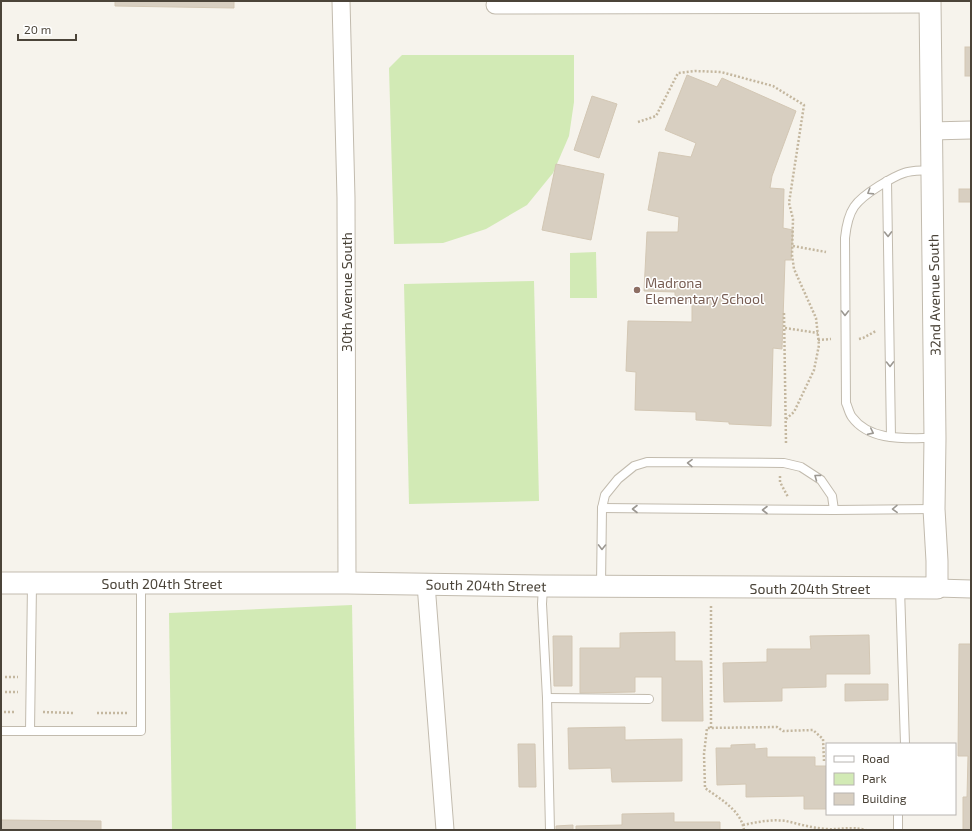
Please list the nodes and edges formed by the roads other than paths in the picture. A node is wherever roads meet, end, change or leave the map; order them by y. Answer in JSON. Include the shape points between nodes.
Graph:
{"nodes":[{"id":1,"x":342,"y":1,"type":"edge"},
{"id":2,"x":930,"y":3,"type":"edge"},
{"id":3,"x":495,"y":5,"type":"dead end"},
{"id":4,"x":971,"y":130,"type":"edge"},
{"id":5,"x":931,"y":131,"type":"junction"},
{"id":6,"x":932,"y":170,"type":"junction"},
{"id":7,"x":887,"y":181,"type":"junction"},
{"id":8,"x":891,"y":437,"type":"junction"},
{"id":9,"x":936,"y":438,"type":"junction"},
{"id":10,"x":602,"y":508,"type":"junction"},
{"id":11,"x":934,"y":509,"type":"junction"},
{"id":12,"x":834,"y":510,"type":"junction"},
{"id":13,"x":1,"y":583,"type":"edge"},
{"id":14,"x":32,"y":583,"type":"junction"},
{"id":15,"x":141,"y":583,"type":"junction"},
{"id":16,"x":347,"y":583,"type":"junction"},
{"id":17,"x":426,"y":584,"type":"junction"},
{"id":18,"x":543,"y":586,"type":"junction"},
{"id":19,"x":601,"y":586,"type":"junction"},
{"id":20,"x":900,"y":588,"type":"junction"},
{"id":21,"x":937,"y":588,"type":"junction"},
{"id":22,"x":971,"y":589,"type":"edge"},
{"id":23,"x":547,"y":698,"type":"junction"},
{"id":24,"x":649,"y":699,"type":"dead end"},
{"id":25,"x":1,"y":731,"type":"edge"},
{"id":26,"x":30,"y":731,"type":"junction"},
{"id":27,"x":905,"y":743,"type":"edge"},
{"id":28,"x":898,"y":815,"type":"edge"},
{"id":29,"x":445,"y":830,"type":"edge"},
{"id":30,"x":550,"y":830,"type":"edge"},
{"id":31,"x":898,"y":830,"type":"edge"}],
"edges":[{"from":1,"to":16,"type":"street","name":"30th Avenue South","via":[[346,198]]},
{"from":2,"to":3,"type":"street"},
{"from":2,"to":5,"type":"street","name":"32nd Avenue South"},
{"from":4,"to":5,"type":"street"},
{"from":5,"to":6,"type":"street","name":"32nd Avenue South"},
{"from":6,"to":7,"type":"lane","via":[[905,172]]},
{"from":6,"to":9,"type":"street","name":"32nd Avenue South"},
{"from":7,"to":8,"type":"lane","one_way":true},
{"from":7,"to":8,"type":"lane","one_way":true,"via":[[862,197],[847,223],[846,403],[851,416],[860,426],[878,435]]},
{"from":8,"to":9,"type":"lane"},
{"from":9,"to":11,"type":"street","name":"32nd Avenue South"},
{"from":12,"to":10,"type":"lane","one_way":true},
{"from":12,"to":10,"type":"lane","one_way":true,"via":[[832,496],[821,480],[802,467],[784,463],[647,462],[634,466],[618,479],[605,495]]},
{"from":10,"to":19,"type":"lane","one_way":true},
{"from":11,"to":12,"type":"lane","one_way":true},
{"from":11,"to":21,"type":"street","name":"32nd Avenue South"},
{"from":13,"to":14,"type":"street","name":"South 204th Street"},
{"from":14,"to":15,"type":"street","name":"South 204th Street"},
{"from":14,"to":26,"type":"lane"},
{"from":15,"to":16,"type":"street","name":"South 204th Street"},
{"from":15,"to":26,"type":"lane","via":[[141,731]]},
{"from":16,"to":17,"type":"street","name":"South 204th Street"},
{"from":17,"to":18,"type":"street","name":"South 204th Street"},
{"from":17,"to":29,"type":"street"},
{"from":18,"to":19,"type":"street","name":"South 204th Street"},
{"from":18,"to":23,"type":"lane"},
{"from":19,"to":20,"type":"street","name":"South 204th Street"},
{"from":20,"to":21,"type":"street","name":"South 204th Street"},
{"from":20,"to":27,"type":"lane"},
{"from":21,"to":22,"type":"street","name":"South 204th Street"},
{"from":23,"to":24,"type":"lane"},
{"from":23,"to":30,"type":"lane"},
{"from":25,"to":26,"type":"lane"},
{"from":28,"to":31,"type":"lane"}]}
